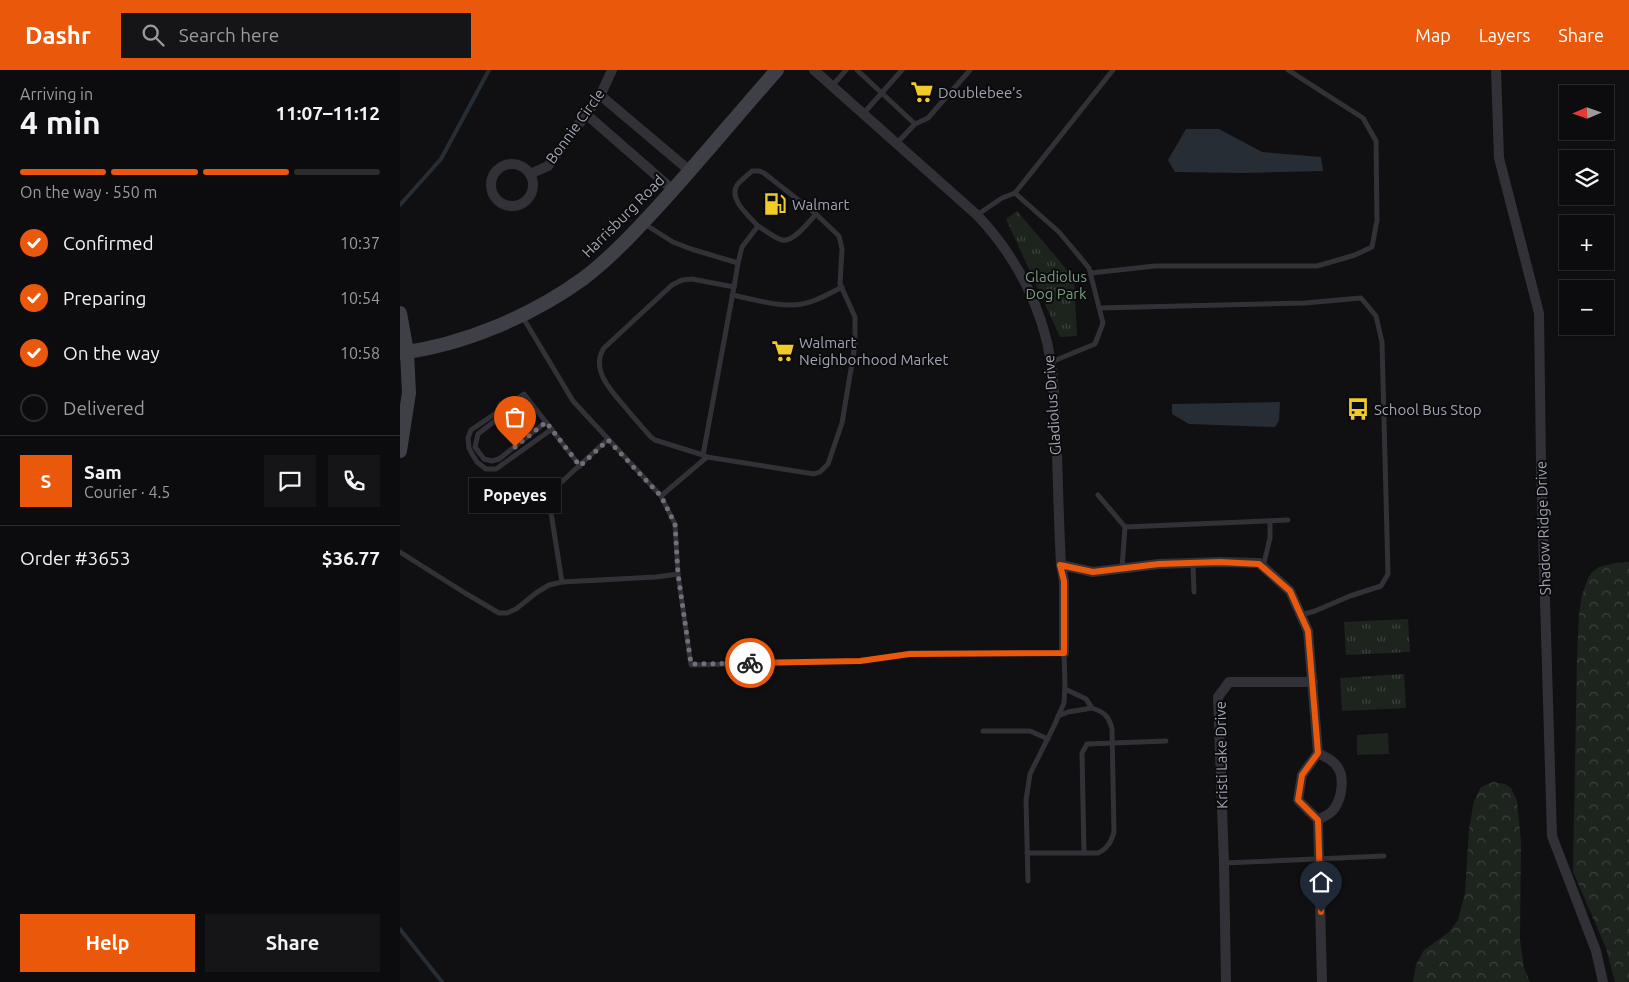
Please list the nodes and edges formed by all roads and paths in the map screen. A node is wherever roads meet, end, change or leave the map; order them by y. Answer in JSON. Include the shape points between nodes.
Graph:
{"nodes":[{"id":1,"x":612,"y":70,"type":"edge"},
{"id":2,"x":777,"y":70,"type":"edge"},
{"id":3,"x":814,"y":70,"type":"edge"},
{"id":4,"x":846,"y":70,"type":"edge"},
{"id":5,"x":857,"y":70,"type":"edge"},
{"id":6,"x":902,"y":70,"type":"edge"},
{"id":7,"x":970,"y":70,"type":"edge"},
{"id":8,"x":1113,"y":70,"type":"edge"},
{"id":9,"x":1288,"y":70,"type":"edge"},
{"id":10,"x":1496,"y":70,"type":"edge"},
{"id":11,"x":832,"y":86,"type":"junction"},
{"id":12,"x":882,"y":93,"type":"junction"},
{"id":13,"x":600,"y":95,"type":"junction"},
{"id":14,"x":586,"y":114,"type":"junction"},
{"id":15,"x":864,"y":114,"type":"junction"},
{"id":16,"x":915,"y":124,"type":"junction"},
{"id":17,"x":897,"y":144,"type":"junction"},
{"id":18,"x":690,"y":171,"type":"junction"},
{"id":19,"x":530,"y":174,"type":"junction"},
{"id":20,"x":673,"y":190,"type":"junction"},
{"id":21,"x":1015,"y":193,"type":"junction"},
{"id":22,"x":816,"y":214,"type":"junction"},
{"id":23,"x":978,"y":215,"type":"junction"},
{"id":24,"x":643,"y":223,"type":"junction"},
{"id":25,"x":758,"y":226,"type":"junction"},
{"id":26,"x":738,"y":263,"type":"junction"},
{"id":27,"x":1091,"y":273,"type":"junction"},
{"id":28,"x":734,"y":287,"type":"junction"},
{"id":29,"x":842,"y":287,"type":"junction"},
{"id":30,"x":732,"y":295,"type":"junction"},
{"id":31,"x":1099,"y":308,"type":"junction"},
{"id":32,"x":400,"y":313,"type":"edge"},
{"id":33,"x":521,"y":315,"type":"junction"},
{"id":34,"x":404,"y":353,"type":"edge"},
{"id":35,"x":1051,"y":362,"type":"junction"},
{"id":36,"x":508,"y":405,"type":"junction"},
{"id":37,"x":546,"y":422,"type":"junction"},
{"id":38,"x":552,"y":429,"type":"junction"},
{"id":39,"x":608,"y":440,"type":"junction"},
{"id":40,"x":400,"y":451,"type":"edge"},
{"id":41,"x":705,"y":456,"type":"junction"},
{"id":42,"x":580,"y":466,"type":"junction"},
{"id":43,"x":1098,"y":495,"type":"dead end"},
{"id":44,"x":661,"y":496,"type":"junction"},
{"id":45,"x":1288,"y":520,"type":"dead end"},
{"id":46,"x":1270,"y":521,"type":"junction"},
{"id":47,"x":1125,"y":527,"type":"junction"},
{"id":48,"x":400,"y":552,"type":"edge"},
{"id":49,"x":1194,"y":563,"type":"junction"},
{"id":50,"x":1060,"y":565,"type":"junction"},
{"id":51,"x":1263,"y":567,"type":"junction"},
{"id":52,"x":1122,"y":568,"type":"junction"},
{"id":53,"x":678,"y":574,"type":"junction"},
{"id":54,"x":562,"y":582,"type":"junction"},
{"id":55,"x":1194,"y":592,"type":"dead end"},
{"id":56,"x":1301,"y":615,"type":"junction"},
{"id":57,"x":1064,"y":653,"type":"junction"},
{"id":58,"x":1313,"y":682,"type":"junction"},
{"id":59,"x":1065,"y":689,"type":"junction"},
{"id":60,"x":1092,"y":708,"type":"junction"},
{"id":61,"x":1058,"y":716,"type":"junction"},
{"id":62,"x":983,"y":731,"type":"dead end"},
{"id":63,"x":1048,"y":739,"type":"junction"},
{"id":64,"x":1166,"y":741,"type":"dead end"},
{"id":65,"x":1113,"y":743,"type":"junction"},
{"id":66,"x":1318,"y":753,"type":"junction"},
{"id":67,"x":1318,"y":820,"type":"junction"},
{"id":68,"x":1027,"y":853,"type":"junction"},
{"id":69,"x":1084,"y":853,"type":"junction"},
{"id":70,"x":1384,"y":856,"type":"dead end"},
{"id":71,"x":1319,"y":860,"type":"junction"},
{"id":72,"x":1224,"y":863,"type":"junction"},
{"id":73,"x":1028,"y":882,"type":"dead end"},
{"id":74,"x":1226,"y":982,"type":"edge"},
{"id":75,"x":1322,"y":982,"type":"edge"},
{"id":76,"x":1603,"y":982,"type":"edge"}],
"edges":[{"from":1,"to":13,"type":"street","name":"Bonnie Circle"},
{"from":2,"to":18,"type":"main road","name":"Harrisburg Road"},
{"from":3,"to":11,"type":"street","name":"Gladiolus Drive"},
{"from":4,"to":11,"type":"lane"},
{"from":5,"to":12,"type":"lane"},
{"from":6,"to":12,"type":"lane"},
{"from":7,"to":16,"type":"lane","via":[[928,118]]},
{"from":8,"to":21,"type":"lane"},
{"from":9,"to":27,"type":"lane","via":[[1363,118],[1376,141],[1377,220],[1372,247],[1317,266],[1155,266]]},
{"from":10,"to":76,"type":"street","name":"Shadow Ridge Drive","via":[[1499,158],[1540,313],[1552,836],[1596,951]]},
{"from":11,"to":15,"type":"street","name":"Gladiolus Drive"},
{"from":12,"to":15,"type":"lane"},
{"from":12,"to":16,"type":"lane"},
{"from":13,"to":14,"type":"street","name":"Bonnie Circle"},
{"from":13,"to":18,"type":"street"},
{"from":14,"to":19,"type":"street","name":"Bonnie Circle","via":[[548,166]]},
{"from":14,"to":20,"type":"street"},
{"from":15,"to":17,"type":"street","name":"Gladiolus Drive"},
{"from":16,"to":17,"type":"lane"},
{"from":17,"to":23,"type":"street","name":"Gladiolus Drive"},
{"from":18,"to":20,"type":"main road","name":"Harrisburg Road"},
{"from":19,"to":19,"type":"street","name":"Bonnie Circle","via":[[519,165],[498,169],[491,188],[493,194],[502,204],[521,205],[533,189]]},
{"from":20,"to":24,"type":"main road","name":"Harrisburg Road"},
{"from":21,"to":23,"type":"lane"},
{"from":21,"to":27,"type":"lane","via":[[1059,232]]},
{"from":22,"to":25,"type":"lane","via":[[789,240],[782,240]]},
{"from":22,"to":25,"type":"lane","via":[[764,173],[752,171],[736,186],[735,193],[738,203]]},
{"from":22,"to":29,"type":"lane","via":[[839,236]]},
{"from":23,"to":35,"type":"street","name":"Gladiolus Drive","via":[[1012,258],[1026,283],[1037,308]]},
{"from":24,"to":26,"type":"lane","via":[[673,242]]},
{"from":24,"to":33,"type":"main road","name":"Harrisburg Road","via":[[584,278]]},
{"from":25,"to":26,"type":"lane","via":[[742,247]]},
{"from":26,"to":28,"type":"lane"},
{"from":27,"to":31,"type":"lane"},
{"from":28,"to":30,"type":"lane"},
{"from":28,"to":41,"type":"lane","via":[[692,279],[672,285],[600,354],[599,364],[607,386],[651,437]]},
{"from":29,"to":30,"type":"lane","via":[[802,304],[776,304]]},
{"from":29,"to":41,"type":"lane","via":[[855,317],[855,345],[842,423],[828,464],[814,474]]},
{"from":30,"to":41,"type":"lane"},
{"from":31,"to":35,"type":"lane","via":[[1103,323],[1095,344]]},
{"from":31,"to":56,"type":"lane","via":[[1305,303],[1362,298],[1376,316],[1382,342],[1388,574],[1381,586]]},
{"from":32,"to":34,"type":"main road"},
{"from":33,"to":34,"type":"main road","name":"Harrisburg Road","via":[[474,335]]},
{"from":33,"to":39,"type":"lane","via":[[573,401]]},
{"from":34,"to":40,"type":"main road","via":[[409,393]]},
{"from":35,"to":50,"type":"street","name":"Gladiolus Drive"},
{"from":36,"to":37,"type":"lane","via":[[524,394]]},
{"from":36,"to":37,"type":"lane","via":[[505,413],[478,434],[475,447],[484,459],[499,459]]},
{"from":36,"to":38,"type":"lane","via":[[471,430],[468,438],[472,454],[486,469],[496,469]]},
{"from":37,"to":38,"type":"lane"},
{"from":38,"to":42,"type":"lane"},
{"from":39,"to":42,"type":"lane"},
{"from":39,"to":44,"type":"lane"},
{"from":41,"to":44,"type":"lane"},
{"from":42,"to":54,"type":"lane","via":[[549,496]]},
{"from":43,"to":47,"type":"lane"},
{"from":44,"to":53,"type":"lane","via":[[675,524]]},
{"from":45,"to":46,"type":"lane"},
{"from":46,"to":47,"type":"lane"},
{"from":46,"to":51,"type":"lane","via":[[1270,538]]},
{"from":47,"to":52,"type":"lane"},
{"from":48,"to":54,"type":"lane","via":[[499,613],[516,609],[549,585]]},
{"from":49,"to":51,"type":"street","via":[[1259,564]]},
{"from":49,"to":52,"type":"street"},
{"from":49,"to":55,"type":"lane"},
{"from":50,"to":52,"type":"street","via":[[1093,572]]},
{"from":50,"to":57,"type":"street","name":"Gladiolus Drive","via":[[1064,581]]},
{"from":51,"to":56,"type":"street","via":[[1290,591]]},
{"from":53,"to":54,"type":"lane"},
{"from":53,"to":57,"type":"lane","via":[[691,664],[860,661],[910,654]]},
{"from":56,"to":58,"type":"street","via":[[1308,631]]},
{"from":57,"to":59,"type":"lane"},
{"from":58,"to":66,"type":"street"},
{"from":58,"to":72,"type":"street","name":"Kristi Lake Drive","via":[[1230,682],[1218,697]]},
{"from":59,"to":60,"type":"lane","via":[[1086,699]]},
{"from":59,"to":61,"type":"lane","via":[[1064,703]]},
{"from":60,"to":61,"type":"lane"},
{"from":60,"to":65,"type":"lane","via":[[1103,712],[1110,720]]},
{"from":61,"to":63,"type":"lane"},
{"from":62,"to":63,"type":"lane","via":[[1030,731]]},
{"from":63,"to":68,"type":"lane","via":[[1030,774],[1026,800]]},
{"from":64,"to":65,"type":"lane"},
{"from":65,"to":69,"type":"lane","via":[[1114,832],[1106,849]]},
{"from":65,"to":69,"type":"lane","via":[[1087,744],[1082,753]]},
{"from":66,"to":67,"type":"street","via":[[1302,775],[1298,800]]},
{"from":66,"to":67,"type":"street","via":[[1336,764],[1341,786],[1334,810]]},
{"from":67,"to":71,"type":"street"},
{"from":68,"to":69,"type":"lane"},
{"from":68,"to":73,"type":"lane"},
{"from":70,"to":71,"type":"lane"},
{"from":71,"to":72,"type":"lane"},
{"from":71,"to":75,"type":"street"},
{"from":72,"to":74,"type":"street","name":"Kristi Lake Drive"}]}
